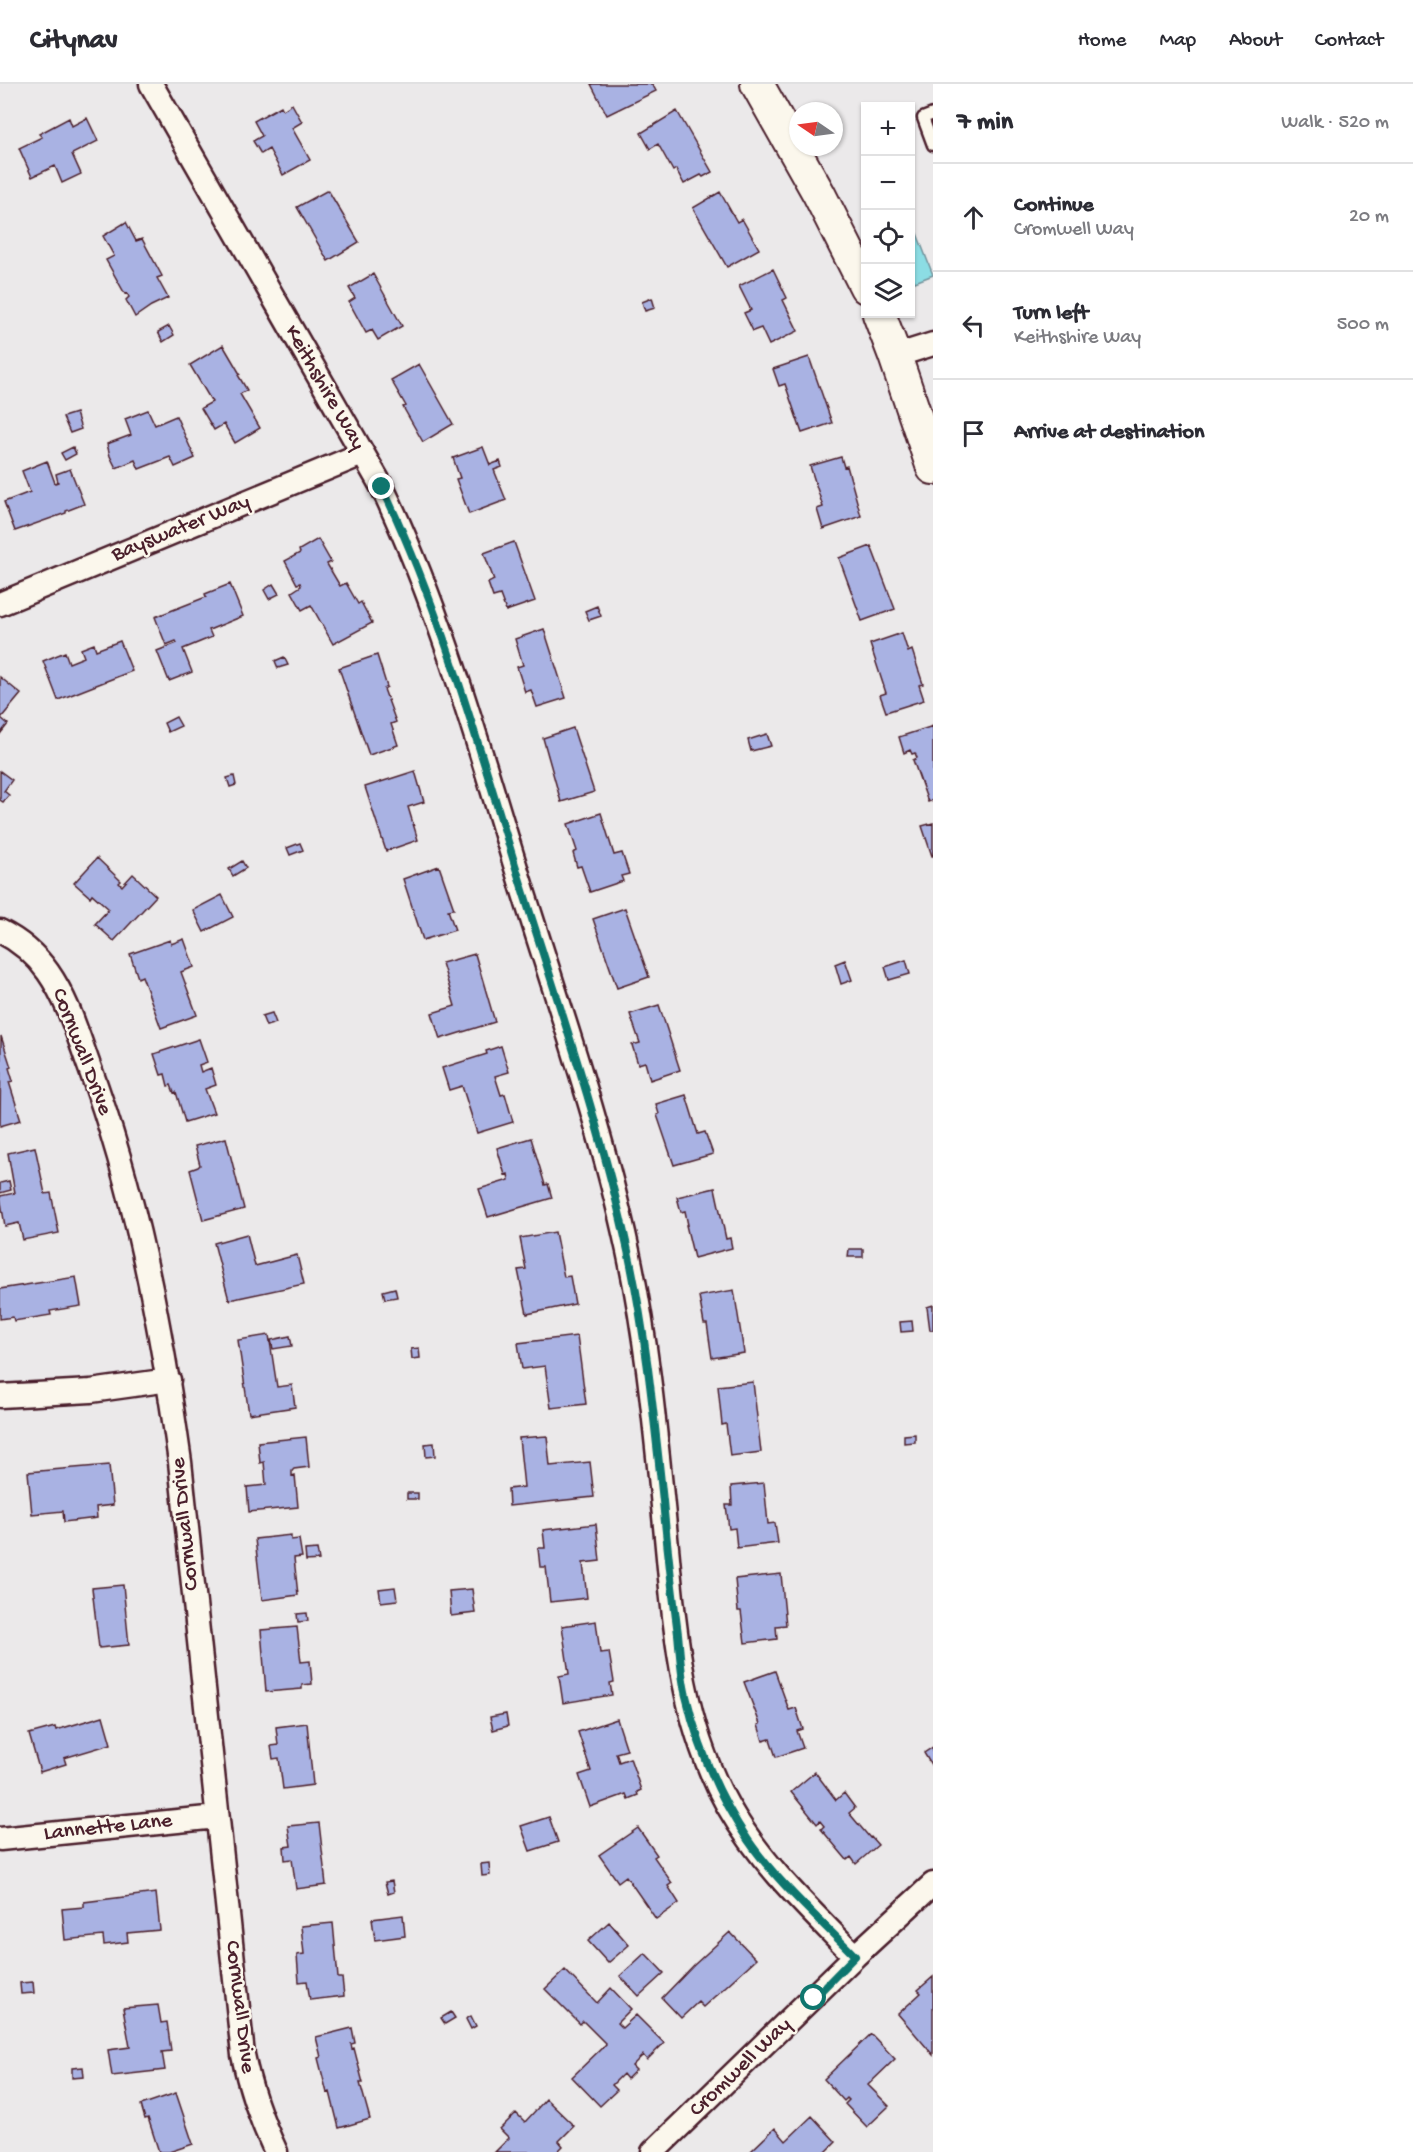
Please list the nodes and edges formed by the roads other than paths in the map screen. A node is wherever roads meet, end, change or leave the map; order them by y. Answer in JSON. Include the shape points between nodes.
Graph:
{"nodes":[{"id":1,"x":151,"y":84,"type":"edge"},
{"id":2,"x":757,"y":84,"type":"edge"},
{"id":3,"x":933,"y":114,"type":"edge"},
{"id":4,"x":933,"y":145,"type":"edge"},
{"id":5,"x":861,"y":277,"type":"edge"},
{"id":6,"x":881,"y":318,"type":"edge"},
{"id":7,"x":933,"y":344,"type":"edge"},
{"id":8,"x":895,"y":356,"type":"junction"},
{"id":9,"x":362,"y":454,"type":"junction"},
{"id":10,"x":933,"y":468,"type":"edge"},
{"id":11,"x":0,"y":604,"type":"edge"},
{"id":12,"x":0,"y":931,"type":"edge"},
{"id":13,"x":168,"y":1380,"type":"junction"},
{"id":14,"x":0,"y":1396,"type":"edge"},
{"id":15,"x":217,"y":1817,"type":"junction"},
{"id":16,"x":0,"y":1839,"type":"edge"},
{"id":17,"x":933,"y":1884,"type":"edge"},
{"id":18,"x":855,"y":1956,"type":"junction"},
{"id":19,"x":276,"y":2152,"type":"edge"},
{"id":20,"x":653,"y":2152,"type":"edge"}],
"edges":[{"from":1,"to":9,"type":"street","name":"Keithshire Way"},
{"from":2,"to":5,"type":"main road"},
{"from":3,"to":4,"type":"lane","via":[[923,118]]},
{"from":6,"to":8,"type":"main road"},
{"from":7,"to":8,"type":"street"},
{"from":8,"to":10,"type":"main road"},
{"from":9,"to":11,"type":"street","name":"Bayswater Way"},
{"from":9,"to":18,"type":"street","name":"Keithshire Way","via":[[405,536],[434,610],[599,1137],[640,1314],[685,1692],[695,1730],[726,1803],[750,1842]]},
{"from":12,"to":13,"type":"street","name":"Cornwall Drive","via":[[28,950],[48,971],[64,999],[126,1179],[145,1253]]},
{"from":13,"to":14,"type":"street","via":[[91,1391]]},
{"from":13,"to":15,"type":"street","name":"Cornwall Drive"},
{"from":15,"to":16,"type":"street","name":"Lannette Lane"},
{"from":15,"to":19,"type":"street","name":"Cornwall Drive","via":[[243,2055],[261,2122]]},
{"from":17,"to":18,"type":"street","name":"Cromwell Way"},
{"from":18,"to":20,"type":"street","name":"Cromwell Way"}]}
